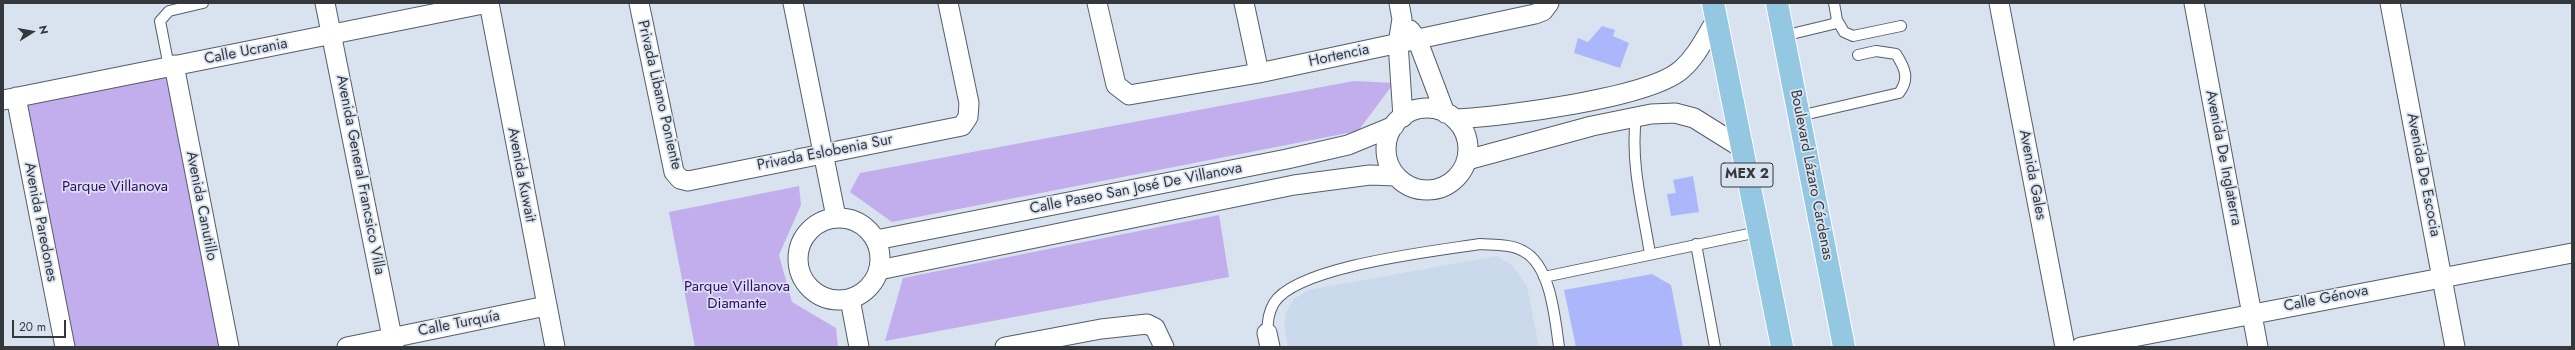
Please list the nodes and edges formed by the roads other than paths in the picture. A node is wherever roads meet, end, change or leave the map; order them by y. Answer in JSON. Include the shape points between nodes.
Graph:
{"nodes":[{"id":1,"x":203,"y":3,"type":"edge"},
{"id":2,"x":325,"y":3,"type":"edge"},
{"id":3,"x":488,"y":3,"type":"edge"},
{"id":4,"x":639,"y":3,"type":"edge"},
{"id":5,"x":794,"y":3,"type":"edge"},
{"id":6,"x":948,"y":3,"type":"edge"},
{"id":7,"x":1097,"y":3,"type":"edge"},
{"id":8,"x":1244,"y":3,"type":"edge"},
{"id":9,"x":1777,"y":3,"type":"edge"},
{"id":10,"x":1834,"y":3,"type":"edge"},
{"id":11,"x":1999,"y":3,"type":"edge"},
{"id":12,"x":2194,"y":3,"type":"edge"},
{"id":13,"x":2390,"y":3,"type":"edge"},
{"id":14,"x":1542,"y":8,"type":"edge"},
{"id":15,"x":1401,"y":11,"type":"edge"},
{"id":16,"x":1715,"y":11,"type":"edge"},
{"id":17,"x":1838,"y":20,"type":"junction"},
{"id":18,"x":1901,"y":26,"type":"dead end"},
{"id":19,"x":331,"y":35,"type":"junction"},
{"id":20,"x":1783,"y":36,"type":"junction"},
{"id":21,"x":1417,"y":38,"type":"junction"},
{"id":22,"x":1398,"y":43,"type":"junction"},
{"id":23,"x":1858,"y":55,"type":"dead end"},
{"id":24,"x":171,"y":66,"type":"junction"},
{"id":25,"x":1258,"y":73,"type":"junction"},
{"id":26,"x":9,"y":99,"type":"edge"},
{"id":27,"x":1450,"y":116,"type":"junction"},
{"id":28,"x":1799,"y":116,"type":"junction"},
{"id":29,"x":1636,"y":117,"type":"junction"},
{"id":30,"x":1398,"y":121,"type":"junction"},
{"id":31,"x":1742,"y":148,"type":"junction"},
{"id":32,"x":823,"y":153,"type":"junction"},
{"id":33,"x":1467,"y":160,"type":"junction"},
{"id":34,"x":1396,"y":176,"type":"junction"},
{"id":35,"x":688,"y":181,"type":"joint"},
{"id":36,"x":1154,"y":186,"type":"junction"},
{"id":37,"x":1159,"y":212,"type":"junction"},
{"id":38,"x":836,"y":217,"type":"junction"},
{"id":39,"x":1758,"y":232,"type":"junction"},
{"id":40,"x":876,"y":240,"type":"junction"},
{"id":41,"x":1696,"y":244,"type":"junction"},
{"id":42,"x":2572,"y":253,"type":"edge"},
{"id":43,"x":1650,"y":254,"type":"junction"},
{"id":44,"x":879,"y":270,"type":"junction"},
{"id":45,"x":2442,"y":276,"type":"junction"},
{"id":46,"x":1544,"y":277,"type":"junction"},
{"id":47,"x":850,"y":299,"type":"junction"},
{"id":48,"x":546,"y":306,"type":"junction"},
{"id":49,"x":2253,"y":314,"type":"junction"},
{"id":50,"x":1269,"y":340,"type":"edge"},
{"id":51,"x":393,"y":342,"type":"edge"},
{"id":52,"x":1013,"y":346,"type":"edge"},
{"id":53,"x":65,"y":347,"type":"edge"},
{"id":54,"x":229,"y":347,"type":"edge"},
{"id":55,"x":348,"y":347,"type":"edge"},
{"id":56,"x":555,"y":347,"type":"edge"},
{"id":57,"x":859,"y":347,"type":"edge"},
{"id":58,"x":1164,"y":347,"type":"edge"},
{"id":59,"x":1559,"y":347,"type":"edge"},
{"id":60,"x":1715,"y":347,"type":"edge"},
{"id":61,"x":1782,"y":347,"type":"edge"},
{"id":62,"x":1844,"y":347,"type":"edge"},
{"id":63,"x":2065,"y":347,"type":"edge"},
{"id":64,"x":2080,"y":347,"type":"edge"},
{"id":65,"x":2258,"y":347,"type":"edge"},
{"id":66,"x":2454,"y":347,"type":"edge"}],
"edges":[{"from":1,"to":24,"type":"lane","via":[[169,11],[160,21]]},
{"from":2,"to":19,"type":"street","name":"Avenida General Francsico Villa"},
{"from":3,"to":19,"type":"street","name":"Calle Ucrania"},
{"from":3,"to":48,"type":"street","name":"Avenida Kuwait"},
{"from":4,"to":35,"type":"street","name":"Privada Libano Poniente","via":[[674,172]]},
{"from":5,"to":32,"type":"street"},
{"from":6,"to":32,"type":"street","name":"Privada Eslobenia Sur","via":[[969,104],[968,117],[962,126]]},
{"from":7,"to":25,"type":"street","name":"Hortencia","via":[[1116,85],[1129,95],[1142,95]]},
{"from":8,"to":25,"type":"street"},
{"from":9,"to":20,"type":"main road","name":"Boulevard Lázaro Cárdenas"},
{"from":10,"to":17,"type":"lane"},
{"from":11,"to":63,"type":"street","name":"Avenida Gales"},
{"from":12,"to":49,"type":"street","name":"Avenida De Inglaterra"},
{"from":13,"to":45,"type":"street","name":"Avenida De Escocia"},
{"from":14,"to":21,"type":"street","name":"Hortencia"},
{"from":15,"to":21,"type":"street"},
{"from":15,"to":22,"type":"street"},
{"from":16,"to":27,"type":"street","via":[[1694,56],[1682,70],[1668,79],[1632,91],[1542,109]]},
{"from":16,"to":31,"type":"main road","number":"MEX 2"},
{"from":17,"to":18,"type":"lane","via":[[1844,32],[1853,36]]},
{"from":17,"to":20,"type":"lane","via":[[1833,24]]},
{"from":19,"to":24,"type":"street","name":"Calle Ucrania"},
{"from":19,"to":51,"type":"street","name":"Avenida General Francsico Villa"},
{"from":20,"to":28,"type":"main road","name":"Boulevard Lázaro Cárdenas"},
{"from":21,"to":22,"type":"street","name":"Hortencia"},
{"from":21,"to":27,"type":"street"},
{"from":22,"to":25,"type":"street","name":"Hortencia"},
{"from":22,"to":30,"type":"street"},
{"from":23,"to":28,"type":"lane","via":[[1876,51],[1896,54],[1905,69],[1905,85],[1899,93]]},
{"from":24,"to":26,"type":"street","name":"Calle Ucrania"},
{"from":24,"to":54,"type":"street","name":"Avenida Canutillo"},
{"from":26,"to":53,"type":"street","name":"Avenida Paredones"},
{"from":27,"to":30,"type":"street","via":[[1433,109],[1420,109]]},
{"from":27,"to":33,"type":"street","via":[[1466,138]]},
{"from":28,"to":62,"type":"main road","name":"Boulevard Lázaro Cárdenas"},
{"from":29,"to":31,"type":"street","via":[[1675,113],[1694,118]]},
{"from":29,"to":33,"type":"street","via":[[1515,145]]},
{"from":29,"to":43,"type":"lane","via":[[1633,144]]},
{"from":30,"to":34,"type":"street","via":[[1387,148],[1389,162]]},
{"from":30,"to":36,"type":"street","name":"Calle Paseo San José De Villanova","via":[[1348,145]]},
{"from":31,"to":39,"type":"main road","number":"MEX 2"},
{"from":32,"to":35,"type":"street","name":"Privada Eslobenia Sur"},
{"from":32,"to":38,"type":"street"},
{"from":33,"to":34,"type":"street","via":[[1452,181],[1436,189],[1415,188]]},
{"from":34,"to":37,"type":"street","name":"Calle Paseo San José De Villanova","via":[[1346,177]]},
{"from":36,"to":37,"type":"street"},
{"from":36,"to":40,"type":"street","name":"Calle Paseo San José De Villanova"},
{"from":37,"to":44,"type":"street","name":"Calle Paseo San José De Villanova"},
{"from":38,"to":40,"type":"street","via":[[859,223]]},
{"from":38,"to":47,"type":"street","via":[[816,224],[805,235],[798,249],[799,270],[809,288],[818,295],[838,300]]},
{"from":39,"to":41,"type":"lane"},
{"from":39,"to":61,"type":"main road","number":"MEX 2"},
{"from":40,"to":44,"type":"street","via":[[880,255]]},
{"from":41,"to":43,"type":"lane"},
{"from":41,"to":60,"type":"lane"},
{"from":42,"to":45,"type":"street","name":"Calle Génova"},
{"from":43,"to":46,"type":"lane"},
{"from":44,"to":47,"type":"street","via":[[870,286]]},
{"from":45,"to":49,"type":"street","name":"Calle Génova"},
{"from":45,"to":66,"type":"street","name":"Avenida De Escocia"},
{"from":46,"to":50,"type":"lane","via":[[1536,262],[1523,251],[1480,244],[1328,272],[1298,284],[1275,302],[1269,315]]},
{"from":46,"to":59,"type":"lane","via":[[1552,303]]},
{"from":47,"to":57,"type":"street"},
{"from":48,"to":51,"type":"street","name":"Calle Turquía"},
{"from":48,"to":56,"type":"street","name":"Avenida Kuwait"},
{"from":49,"to":64,"type":"street","name":"Calle Génova"},
{"from":49,"to":65,"type":"street","name":"Avenida De Inglaterra"},
{"from":51,"to":55,"type":"street","name":"Calle Turquía"},
{"from":52,"to":58,"type":"street","via":[[1101,329],[1147,324],[1155,328]]}]}
